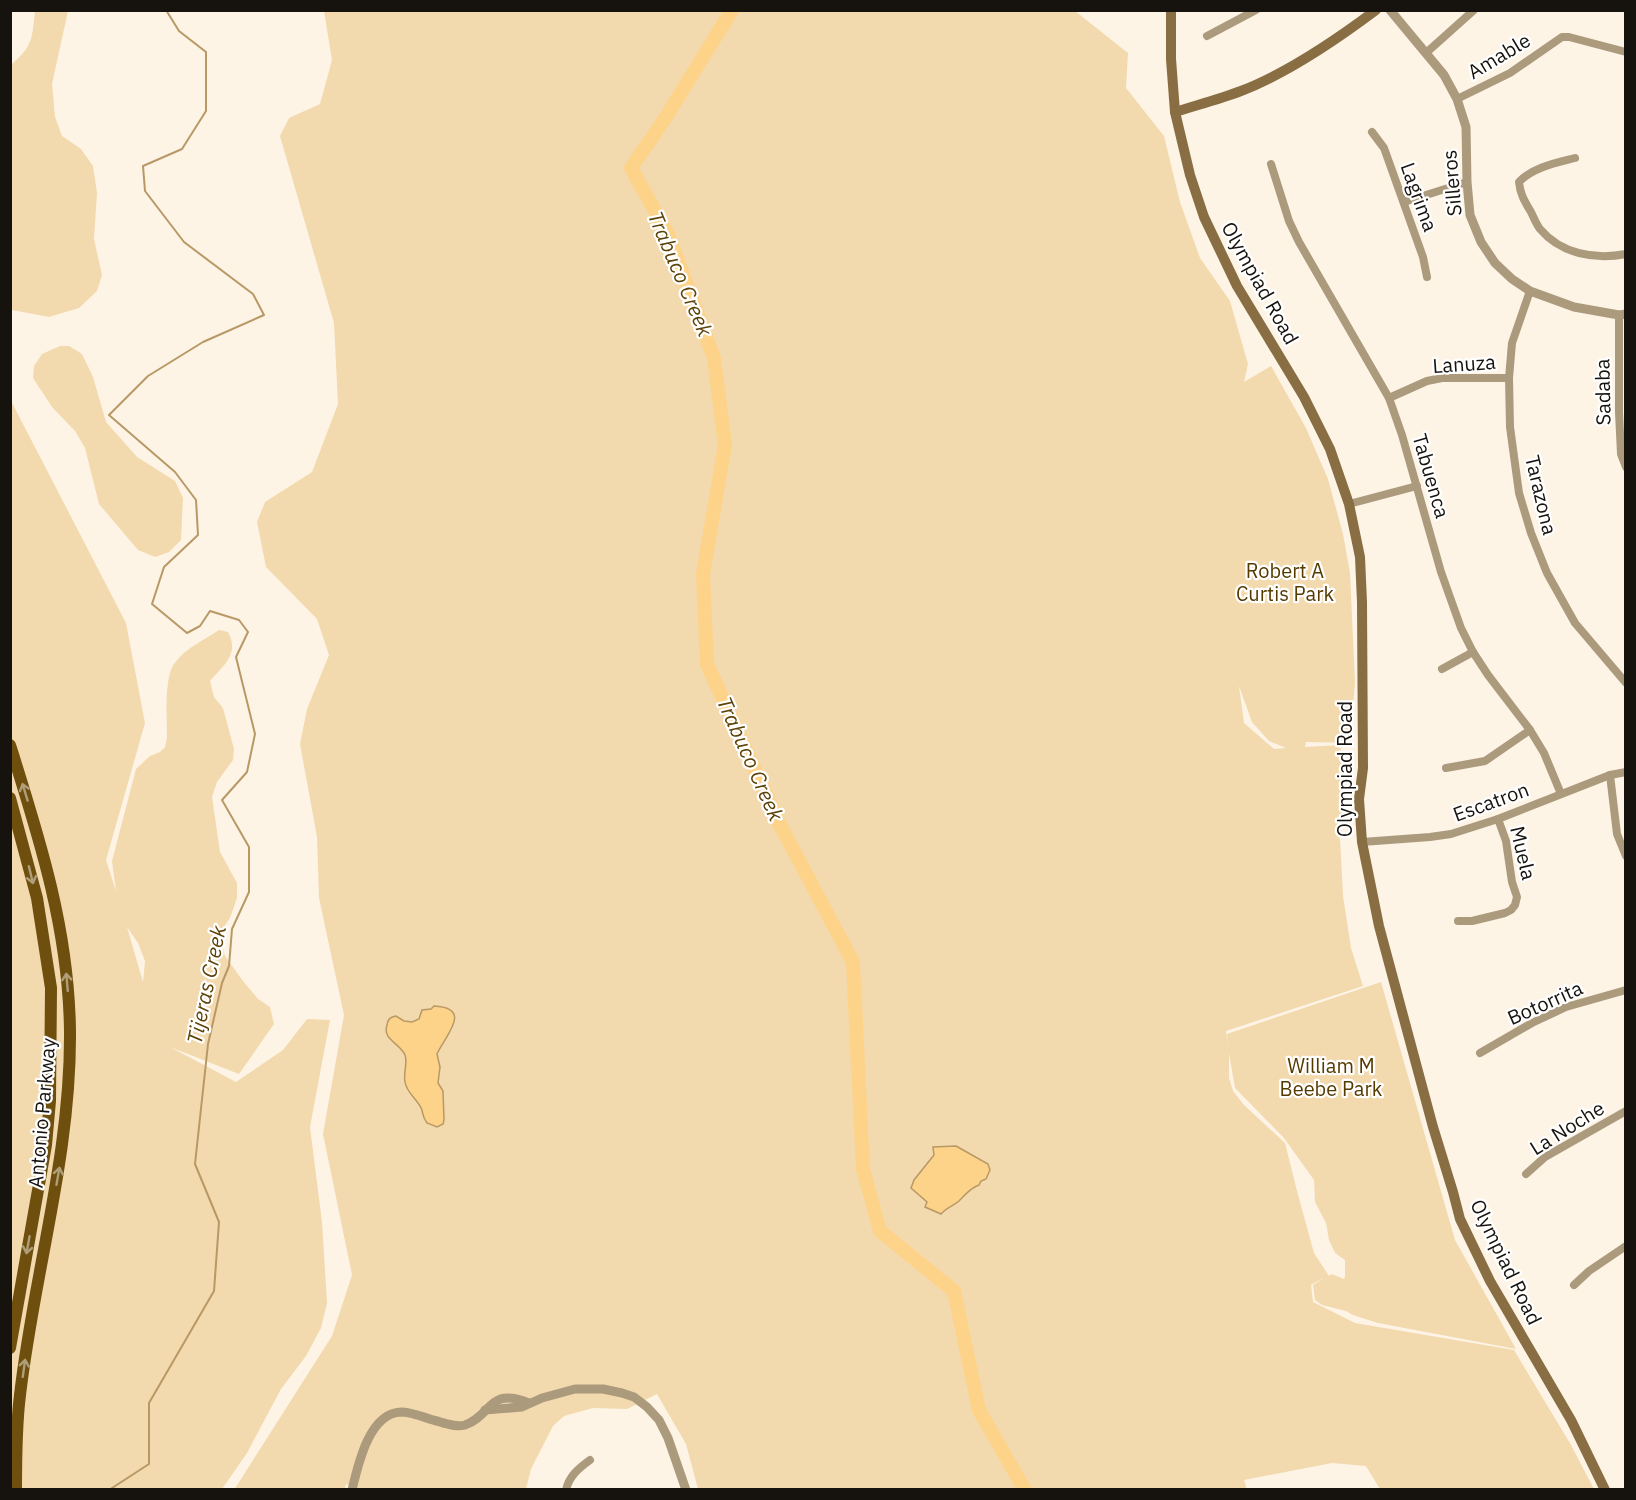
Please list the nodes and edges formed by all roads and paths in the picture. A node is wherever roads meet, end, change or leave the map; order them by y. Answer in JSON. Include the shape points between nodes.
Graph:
{"nodes":[{"id":1,"x":1171,"y":10,"type":"edge"},
{"id":2,"x":1256,"y":10,"type":"edge"},
{"id":3,"x":1376,"y":10,"type":"edge"},
{"id":4,"x":1390,"y":10,"type":"edge"},
{"id":5,"x":1473,"y":10,"type":"edge"},
{"id":6,"x":1207,"y":36,"type":"dead end"},
{"id":7,"x":1626,"y":52,"type":"edge"},
{"id":8,"x":1426,"y":53,"type":"junction"},
{"id":9,"x":1457,"y":99,"type":"junction"},
{"id":10,"x":1175,"y":112,"type":"junction"},
{"id":11,"x":1372,"y":132,"type":"dead end"},
{"id":12,"x":1575,"y":158,"type":"dead end"},
{"id":13,"x":1271,"y":164,"type":"dead end"},
{"id":14,"x":1467,"y":183,"type":"junction"},
{"id":15,"x":1404,"y":202,"type":"junction"},
{"id":16,"x":1626,"y":254,"type":"edge"},
{"id":17,"x":1427,"y":277,"type":"dead end"},
{"id":18,"x":1530,"y":291,"type":"junction"},
{"id":19,"x":1622,"y":314,"type":"edge"},
{"id":20,"x":1509,"y":378,"type":"junction"},
{"id":21,"x":1389,"y":398,"type":"junction"},
{"id":22,"x":1626,"y":467,"type":"edge"},
{"id":23,"x":1417,"y":486,"type":"junction"},
{"id":24,"x":1349,"y":504,"type":"junction"},
{"id":25,"x":1473,"y":652,"type":"junction"},
{"id":26,"x":1442,"y":669,"type":"dead end"},
{"id":27,"x":1626,"y":683,"type":"edge"},
{"id":28,"x":1530,"y":730,"type":"junction"},
{"id":29,"x":10,"y":745,"type":"edge"},
{"id":30,"x":1446,"y":768,"type":"dead end"},
{"id":31,"x":1626,"y":772,"type":"edge"},
{"id":32,"x":1610,"y":775,"type":"junction"},
{"id":33,"x":1561,"y":794,"type":"junction"},
{"id":34,"x":10,"y":798,"type":"edge"},
{"id":35,"x":1498,"y":819,"type":"junction"},
{"id":36,"x":1362,"y":842,"type":"junction"},
{"id":37,"x":1626,"y":856,"type":"edge"},
{"id":38,"x":1458,"y":921,"type":"dead end"},
{"id":39,"x":1626,"y":990,"type":"edge"},
{"id":40,"x":1480,"y":1053,"type":"dead end"},
{"id":41,"x":1626,"y":1111,"type":"edge"},
{"id":42,"x":1526,"y":1174,"type":"dead end"},
{"id":43,"x":1626,"y":1246,"type":"edge"},
{"id":44,"x":1574,"y":1285,"type":"dead end"},
{"id":45,"x":10,"y":1348,"type":"edge"},
{"id":46,"x":590,"y":1460,"type":"dead end"},
{"id":47,"x":16,"y":1490,"type":"edge"},
{"id":48,"x":352,"y":1490,"type":"edge"},
{"id":49,"x":566,"y":1490,"type":"edge"},
{"id":50,"x":686,"y":1490,"type":"edge"},
{"id":51,"x":1605,"y":1490,"type":"edge"}],
"edges":[{"from":1,"to":10,"type":"main road","name":"Olympiad Road"},
{"from":2,"to":6,"type":"street"},
{"from":3,"to":10,"type":"main road","via":[[1289,68],[1242,91]]},
{"from":4,"to":8,"type":"street","name":"Silleros"},
{"from":5,"to":8,"type":"street"},
{"from":7,"to":9,"type":"street","name":"Amable","via":[[1562,37],[1510,72]]},
{"from":8,"to":9,"type":"street","name":"Silleros"},
{"from":9,"to":14,"type":"street","name":"Silleros","via":[[1466,127]]},
{"from":10,"to":24,"type":"main road","name":"Olympiad Road","via":[[1204,217],[1238,286],[1304,397],[1330,449]]},
{"from":11,"to":15,"type":"street","name":"Lagrima","via":[[1384,148]]},
{"from":12,"to":16,"type":"street","via":[[1525,176],[1519,182],[1520,192],[1540,228],[1555,242],[1593,257]]},
{"from":13,"to":21,"type":"street","name":"Tabuenca","via":[[1299,242]]},
{"from":14,"to":15,"type":"street"},
{"from":14,"to":18,"type":"street","name":"Silleros","via":[[1470,215],[1481,242],[1495,263]]},
{"from":15,"to":17,"type":"street","name":"Lagrima"},
{"from":18,"to":19,"type":"street","name":"Silleros","via":[[1574,307]]},
{"from":18,"to":20,"type":"street","name":"Tarazona","via":[[1512,343]]},
{"from":19,"to":22,"type":"street","name":"Sadaba","via":[[1618,412],[1621,454]]},
{"from":20,"to":21,"type":"street","name":"Lanuza","via":[[1442,378]]},
{"from":20,"to":27,"type":"street","name":"Tarazona","via":[[1510,427],[1519,493],[1531,533],[1547,573],[1575,623]]},
{"from":21,"to":23,"type":"street","name":"Tabuenca"},
{"from":23,"to":24,"type":"street"},
{"from":23,"to":25,"type":"street","name":"Tabuenca","via":[[1452,608]]},
{"from":24,"to":36,"type":"main road","name":"Olympiad Road","via":[[1360,557],[1362,602]]},
{"from":25,"to":26,"type":"street"},
{"from":25,"to":28,"type":"street","name":"Tabuenca"},
{"from":28,"to":30,"type":"street","via":[[1485,761]]},
{"from":28,"to":33,"type":"street","name":"Tabuenca"},
{"from":47,"to":29,"type":"main road","name":"Antonio Parkway","one_way":true,"via":[[20,1394],[60,1166],[70,1031],[63,943],[53,890]]},
{"from":31,"to":32,"type":"street","name":"Escatron"},
{"from":32,"to":33,"type":"street","name":"Escatron"},
{"from":32,"to":37,"type":"street","via":[[1617,834]]},
{"from":33,"to":35,"type":"street","name":"Escatron"},
{"from":34,"to":45,"type":"main road","name":"Antonio Parkway","one_way":true,"via":[[37,898],[51,988],[46,1145]]},
{"from":35,"to":36,"type":"street","name":"Escatron","via":[[1450,834]]},
{"from":35,"to":38,"type":"street","name":"Muela","via":[[1506,841],[1515,905],[1505,913]]},
{"from":36,"to":51,"type":"main road","name":"Olympiad Road","via":[[1379,926],[1460,1220],[1490,1281],[1571,1420]]},
{"from":39,"to":40,"type":"street","name":"Botorrita","via":[[1566,1007]]},
{"from":41,"to":42,"type":"street","name":"La Noche","via":[[1545,1158]]},
{"from":43,"to":44,"type":"street"},
{"from":46,"to":49,"type":"street","via":[[574,1472]]},
{"from":48,"to":50,"type":"street","via":[[370,1435],[387,1416],[401,1412],[463,1426],[485,1410],[522,1407],[575,1389],[622,1393],[647,1407],[668,1438]]}]}
